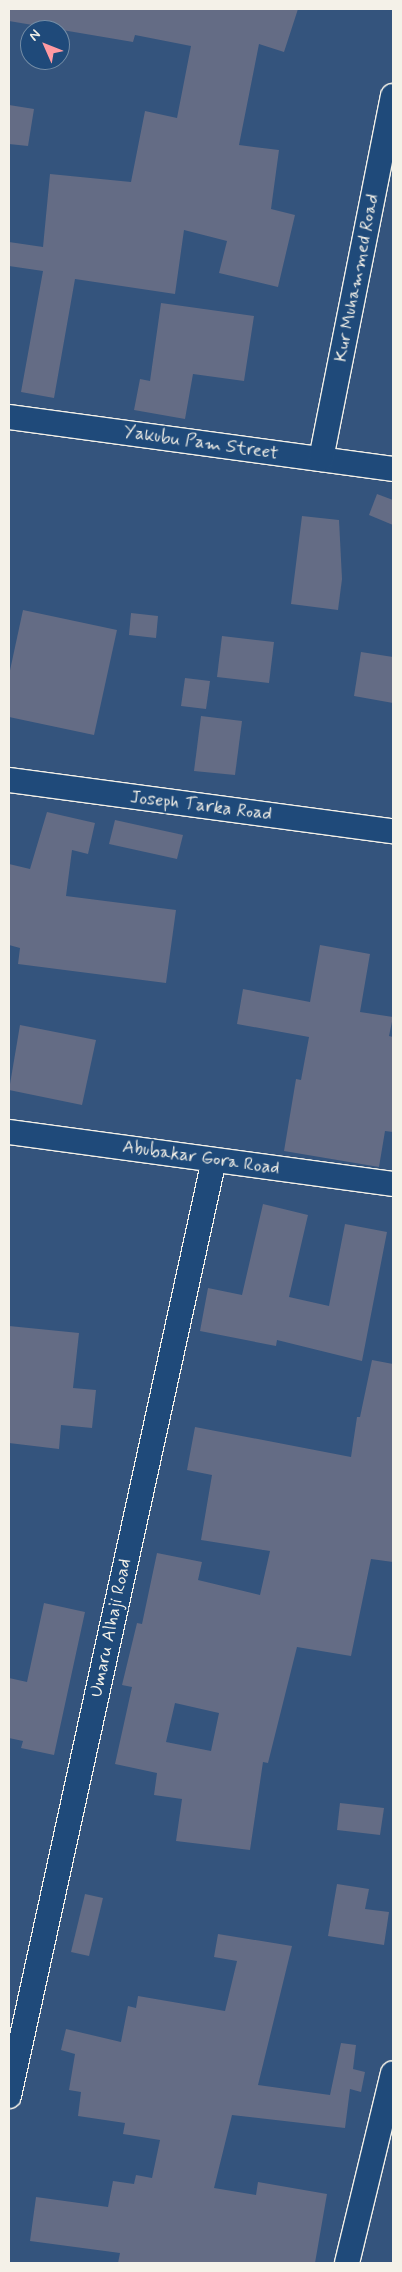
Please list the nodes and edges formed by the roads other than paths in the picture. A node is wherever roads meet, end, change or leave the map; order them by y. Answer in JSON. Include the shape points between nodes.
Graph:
{"nodes":[{"id":1,"x":393,"y":96,"type":"edge"},
{"id":2,"x":9,"y":417,"type":"edge"},
{"id":3,"x":321,"y":460,"type":"junction"},
{"id":4,"x":393,"y":469,"type":"edge"},
{"id":5,"x":9,"y":780,"type":"edge"},
{"id":6,"x":393,"y":831,"type":"edge"},
{"id":7,"x":9,"y":1132,"type":"edge"},
{"id":8,"x":214,"y":1160,"type":"junction"},
{"id":9,"x":393,"y":1184,"type":"edge"},
{"id":10,"x":393,"y":2074,"type":"edge"},
{"id":11,"x":9,"y":2096,"type":"edge"},
{"id":12,"x":347,"y":2263,"type":"edge"}],
"edges":[{"from":1,"to":3,"type":"street","name":"Kur Muhammed Road"},
{"from":2,"to":3,"type":"street","name":"Yakubu Pam Street"},
{"from":3,"to":4,"type":"street","name":"Yakubu Pam Street"},
{"from":5,"to":6,"type":"street","name":"Joseph Tarka Road"},
{"from":7,"to":8,"type":"street","name":"Abubakar Gora Road"},
{"from":8,"to":9,"type":"street","name":"Abubakar Gora Road"},
{"from":8,"to":11,"type":"street","name":"Umaru Alhaji Road"},
{"from":10,"to":12,"type":"street"}]}
